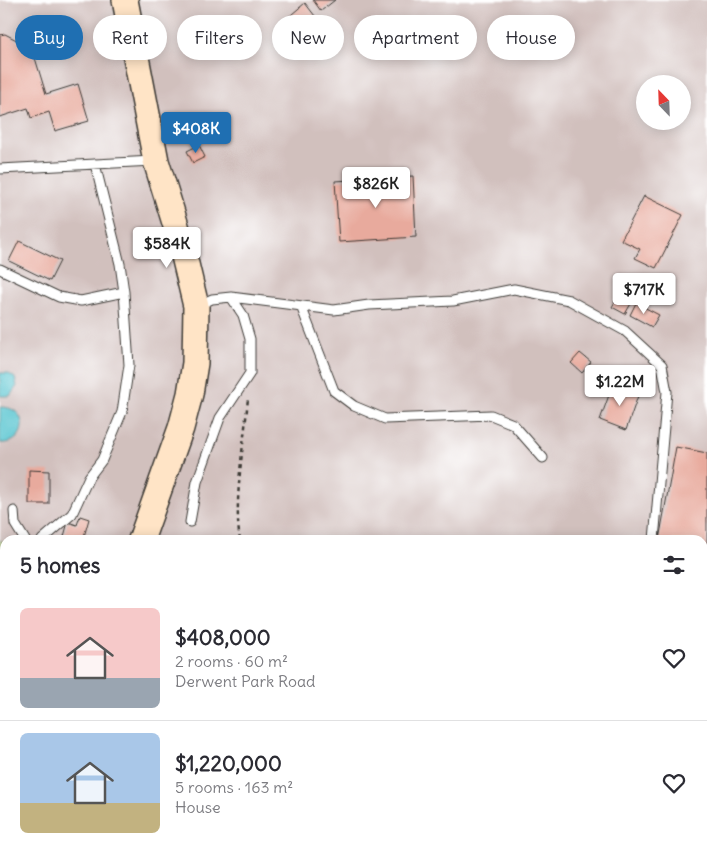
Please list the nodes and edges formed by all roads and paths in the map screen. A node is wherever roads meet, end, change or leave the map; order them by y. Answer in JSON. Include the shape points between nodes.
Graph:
{"nodes":[{"id":1,"x":125,"y":0,"type":"edge"},
{"id":2,"x":156,"y":161,"type":"junction"},
{"id":3,"x":96,"y":164,"type":"junction"},
{"id":4,"x":0,"y":169,"type":"edge"},
{"id":5,"x":0,"y":268,"type":"edge"},
{"id":6,"x":124,"y":292,"type":"junction"},
{"id":7,"x":231,"y":297,"type":"junction"},
{"id":8,"x":196,"y":306,"type":"junction"},
{"id":9,"x":301,"y":306,"type":"junction"},
{"id":10,"x":250,"y":373,"type":"junction"},
{"id":11,"x":543,"y":458,"type":"dead end"},
{"id":12,"x":14,"y":510,"type":"dead end"},
{"id":13,"x":190,"y":522,"type":"dead end"},
{"id":14,"x":21,"y":535,"type":"edge"},
{"id":15,"x":48,"y":535,"type":"edge"},
{"id":16,"x":143,"y":535,"type":"edge"},
{"id":17,"x":240,"y":535,"type":"edge"},
{"id":18,"x":654,"y":535,"type":"edge"}],
"edges":[{"from":1,"to":2,"type":"street"},
{"from":2,"to":3,"type":"lane"},
{"from":2,"to":8,"type":"street"},
{"from":3,"to":4,"type":"lane"},
{"from":3,"to":6,"type":"lane"},
{"from":5,"to":6,"type":"lane","via":[[59,297],[81,301]]},
{"from":6,"to":15,"type":"lane","via":[[129,364],[122,412],[102,460],[89,477],[72,514]]},
{"from":7,"to":8,"type":"lane","via":[[212,299]]},
{"from":7,"to":9,"type":"lane"},
{"from":7,"to":10,"type":"lane","via":[[243,315],[250,340]]},
{"from":8,"to":16,"type":"street","via":[[195,364],[190,394]]},
{"from":9,"to":11,"type":"lane","via":[[334,391],[354,406],[385,418],[491,415],[513,424]]},
{"from":9,"to":18,"type":"lane","via":[[334,310],[368,304],[453,302],[514,289],[569,300],[625,331],[662,365],[667,392]]},
{"from":10,"to":13,"type":"lane","via":[[220,418],[197,482]]},
{"from":10,"to":17,"type":"path","via":[[241,472]]},
{"from":12,"to":14,"type":"lane","via":[[15,524]]}]}
